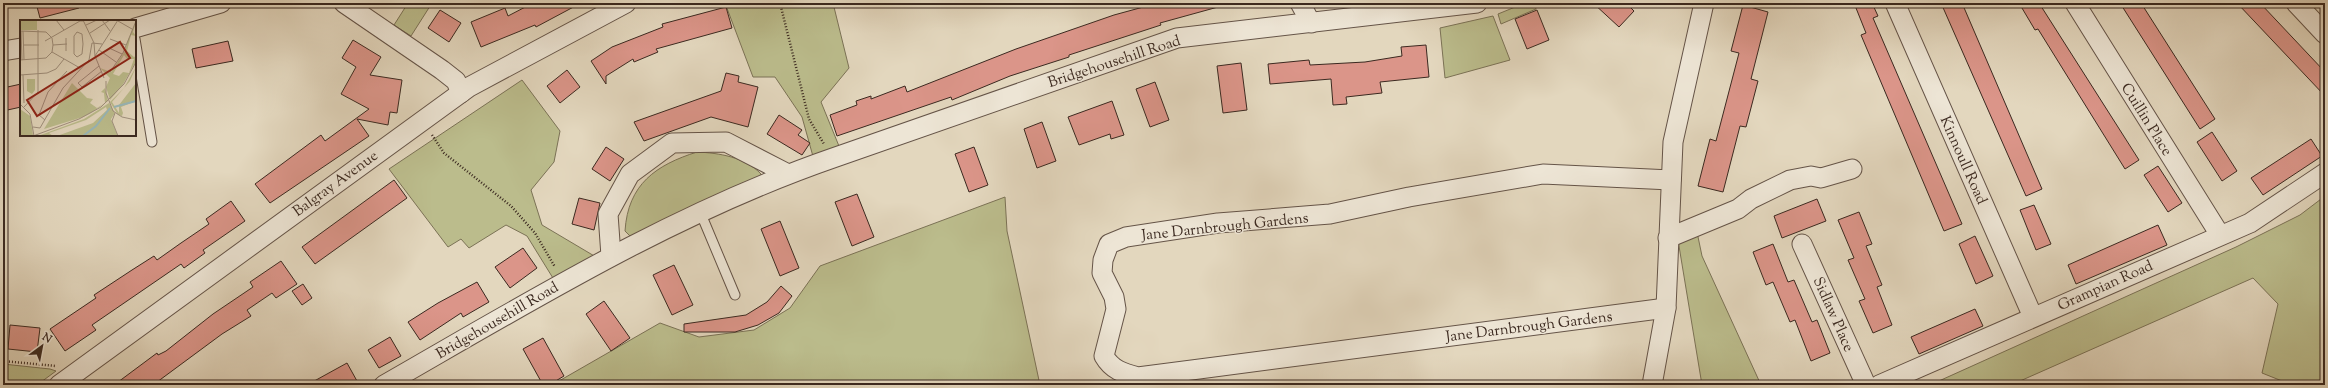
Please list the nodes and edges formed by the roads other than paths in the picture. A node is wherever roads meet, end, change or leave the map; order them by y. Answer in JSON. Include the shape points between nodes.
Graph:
{"nodes":[{"id":1,"x":221,"y":3,"type":"edge"},
{"id":2,"x":344,"y":3,"type":"edge"},
{"id":3,"x":626,"y":3,"type":"edge"},
{"id":4,"x":1300,"y":3,"type":"edge"},
{"id":5,"x":1477,"y":3,"type":"edge"},
{"id":6,"x":1704,"y":3,"type":"edge"},
{"id":7,"x":1895,"y":3,"type":"edge"},
{"id":8,"x":2075,"y":3,"type":"edge"},
{"id":9,"x":2296,"y":3,"type":"edge"},
{"id":10,"x":1311,"y":24,"type":"junction"},
{"id":11,"x":136,"y":28,"type":"edge"},
{"id":12,"x":2325,"y":34,"type":"edge"},
{"id":13,"x":136,"y":45,"type":"edge"},
{"id":14,"x":20,"y":48,"type":"edge"},
{"id":15,"x":3,"y":51,"type":"edge"},
{"id":16,"x":461,"y":93,"type":"junction"},
{"id":17,"x":152,"y":142,"type":"dead end"},
{"id":18,"x":1852,"y":169,"type":"dead end"},
{"id":19,"x":2325,"y":173,"type":"edge"},
{"id":20,"x":788,"y":174,"type":"junction"},
{"id":21,"x":1671,"y":180,"type":"junction"},
{"id":22,"x":701,"y":214,"type":"junction"},
{"id":23,"x":2220,"y":235,"type":"junction"},
{"id":24,"x":1668,"y":238,"type":"junction"},
{"id":25,"x":1802,"y":244,"type":"dead end"},
{"id":26,"x":611,"y":256,"type":"junction"},
{"id":27,"x":735,"y":295,"type":"dead end"},
{"id":28,"x":1666,"y":308,"type":"junction"},
{"id":29,"x":2034,"y":317,"type":"junction"},
{"id":30,"x":59,"y":385,"type":"edge"},
{"id":31,"x":384,"y":385,"type":"edge"},
{"id":32,"x":1652,"y":385,"type":"edge"},
{"id":33,"x":1866,"y":385,"type":"edge"},
{"id":34,"x":1879,"y":385,"type":"edge"}],
"edges":[{"from":1,"to":11,"type":"street"},
{"from":2,"to":16,"type":"street","via":[[442,70],[456,81]]},
{"from":3,"to":16,"type":"street","name":"Balgray Avenue"},
{"from":4,"to":10,"type":"street"},
{"from":5,"to":10,"type":"street","name":"Bridgehousehill Road"},
{"from":6,"to":21,"type":"street","via":[[1674,142]]},
{"from":7,"to":29,"type":"street","name":"Kinnoull Road"},
{"from":8,"to":23,"type":"street","name":"Cuillin Place"},
{"from":9,"to":12,"type":"street"},
{"from":10,"to":20,"type":"street","name":"Bridgehousehill Road","via":[[1177,38]]},
{"from":13,"to":17,"type":"lane"},
{"from":14,"to":15,"type":"street"},
{"from":16,"to":30,"type":"street","name":"Balgray Avenue"},
{"from":18,"to":24,"type":"street","via":[[1821,178],[1811,176],[1790,180],[1751,199],[1738,209]]},
{"from":19,"to":23,"type":"street","name":"Grampian Road","via":[[2250,223]]},
{"from":20,"to":22,"type":"street","name":"Bridgehousehill Road"},
{"from":20,"to":26,"type":"street","via":[[726,142],[672,143],[630,174],[611,207],[608,214]]},
{"from":21,"to":24,"type":"street"},
{"from":21,"to":28,"type":"street","name":"Jane Darnbrough Gardens","via":[[1543,174],[1409,197],[1330,214],[1218,223],[1126,237],[1109,244],[1103,260],[1102,273],[1114,297],[1116,309],[1104,356],[1109,364],[1120,372],[1138,377]]},
{"from":22,"to":26,"type":"street","name":"Bridgehousehill Road"},
{"from":22,"to":27,"type":"lane"},
{"from":23,"to":29,"type":"street","name":"Grampian Road"},
{"from":24,"to":28,"type":"street"},
{"from":25,"to":33,"type":"street","name":"Sidlaw Place"},
{"from":26,"to":31,"type":"street","name":"Bridgehousehill Road"},
{"from":28,"to":32,"type":"street"},
{"from":29,"to":34,"type":"street","name":"Grampian Road"}]}
